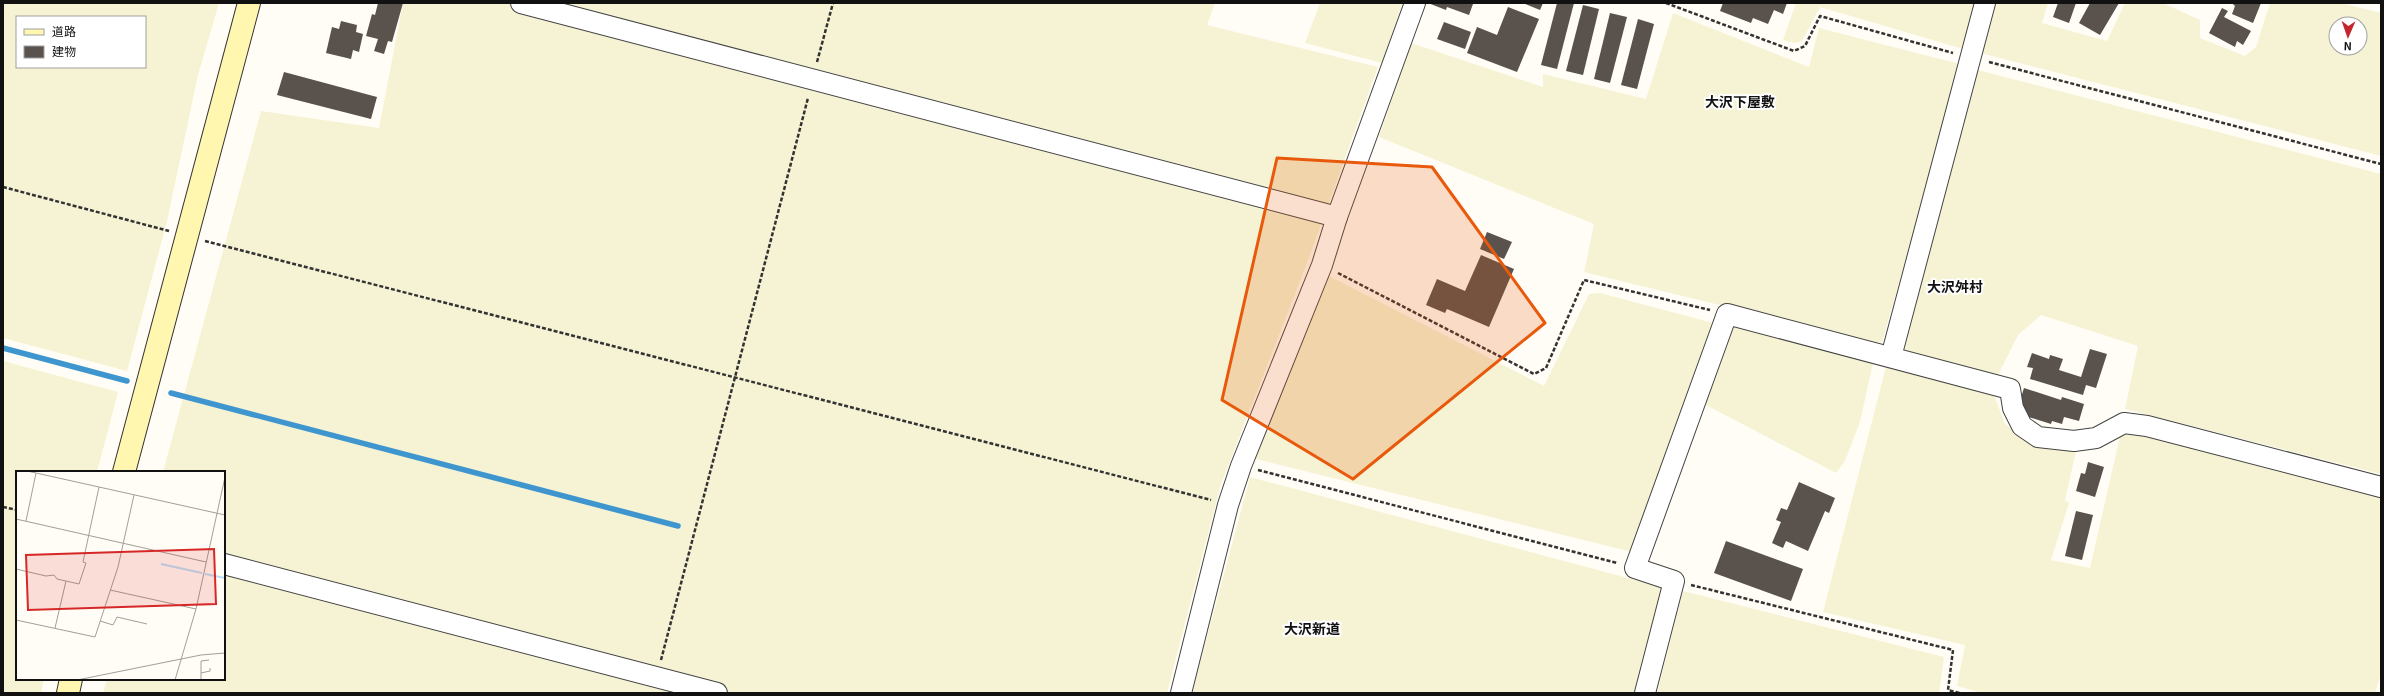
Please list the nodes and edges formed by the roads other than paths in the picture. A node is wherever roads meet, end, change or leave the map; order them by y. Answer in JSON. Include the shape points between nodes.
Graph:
{"nodes":[{"id":1,"x":249,"y":3,"type":"edge"},
{"id":2,"x":521,"y":3,"type":"edge"},
{"id":3,"x":1415,"y":3,"type":"edge"},
{"id":4,"x":1985,"y":3,"type":"edge"},
{"id":5,"x":1337,"y":217,"type":"junction"},
{"id":6,"x":1891,"y":358,"type":"junction"},
{"id":7,"x":124,"y":471,"type":"edge"},
{"id":8,"x":2381,"y":487,"type":"edge"},
{"id":9,"x":225,"y":564,"type":"edge"},
{"id":10,"x":71,"y":680,"type":"edge"},
{"id":11,"x":68,"y":693,"type":"edge"},
{"id":12,"x":717,"y":693,"type":"edge"},
{"id":13,"x":1180,"y":693,"type":"edge"},
{"id":14,"x":1646,"y":693,"type":"edge"}],
"edges":[{"from":1,"to":7,"type":"street"},
{"from":2,"to":5,"type":"street"},
{"from":3,"to":5,"type":"street"},
{"from":4,"to":6,"type":"street"},
{"from":5,"to":13,"type":"street","via":[[1322,265],[1228,504]]},
{"from":6,"to":8,"type":"street","via":[[2010,389],[2013,408],[2022,426],[2038,437],[2074,441],[2096,438],[2124,423],[2147,426]]},
{"from":6,"to":14,"type":"street","via":[[1726,314],[1635,568],[1674,581]]},
{"from":9,"to":12,"type":"street"},
{"from":10,"to":11,"type":"street"}]}
